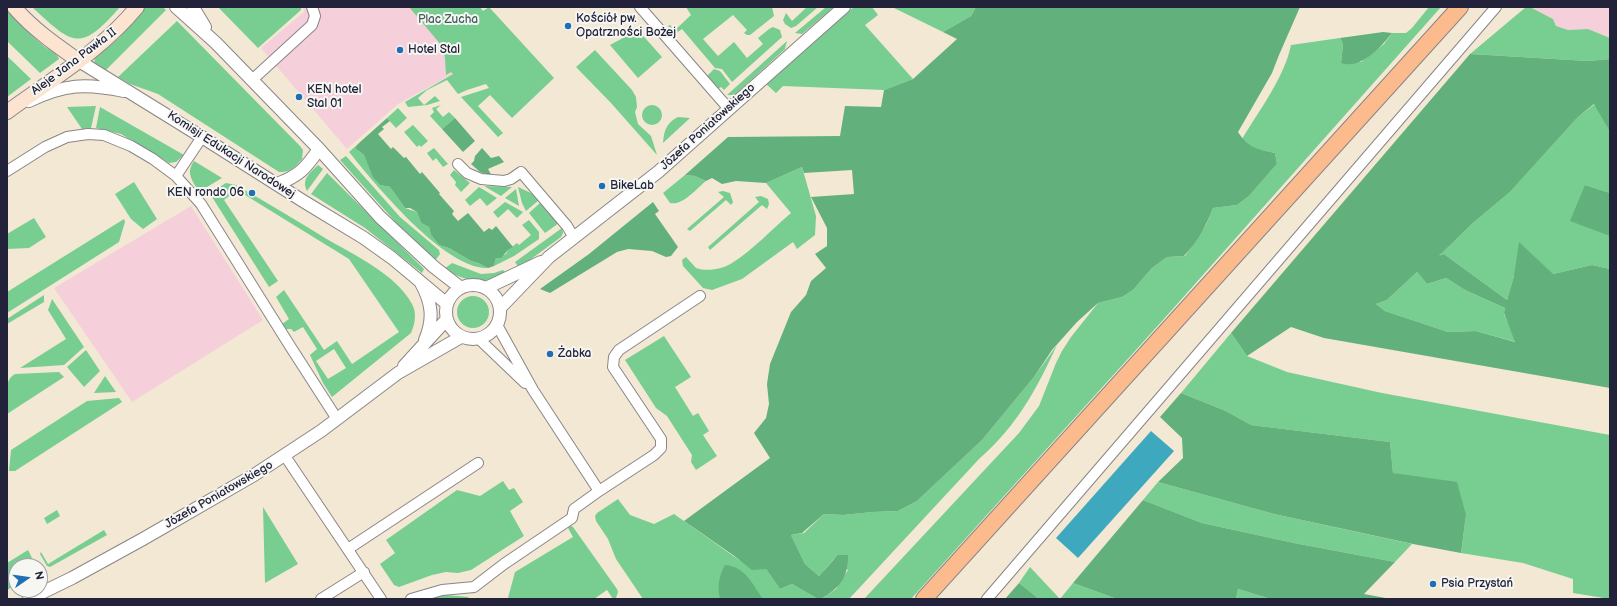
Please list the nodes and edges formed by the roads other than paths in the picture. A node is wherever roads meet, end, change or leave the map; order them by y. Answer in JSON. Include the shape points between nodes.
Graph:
{"nodes":[{"id":1,"x":14,"y":7,"type":"edge"},
{"id":2,"x":137,"y":7,"type":"edge"},
{"id":3,"x":176,"y":7,"type":"edge"},
{"id":4,"x":193,"y":7,"type":"edge"},
{"id":5,"x":312,"y":7,"type":"edge"},
{"id":6,"x":640,"y":7,"type":"edge"},
{"id":7,"x":844,"y":7,"type":"edge"},
{"id":8,"x":1460,"y":7,"type":"edge"},
{"id":9,"x":1496,"y":7,"type":"edge"},
{"id":10,"x":216,"y":43,"type":"junction"},
{"id":11,"x":79,"y":61,"type":"junction"},
{"id":12,"x":252,"y":80,"type":"junction"},
{"id":13,"x":132,"y":93,"type":"junction"},
{"id":14,"x":729,"y":109,"type":"junction"},
{"id":15,"x":9,"y":111,"type":"edge"},
{"id":16,"x":202,"y":137,"type":"junction"},
{"id":17,"x":319,"y":149,"type":"junction"},
{"id":18,"x":458,"y":164,"type":"dead end"},
{"id":19,"x":7,"y":171,"type":"edge"},
{"id":20,"x":176,"y":176,"type":"junction"},
{"id":21,"x":277,"y":184,"type":"junction"},
{"id":22,"x":574,"y":238,"type":"junction"},
{"id":23,"x":549,"y":257,"type":"junction"},
{"id":24,"x":421,"y":282,"type":"junction"},
{"id":25,"x":461,"y":288,"type":"junction"},
{"id":26,"x":486,"y":288,"type":"junction"},
{"id":27,"x":700,"y":296,"type":"dead end"},
{"id":28,"x":447,"y":304,"type":"junction"},
{"id":29,"x":500,"y":308,"type":"junction"},
{"id":30,"x":447,"y":320,"type":"junction"},
{"id":31,"x":497,"y":326,"type":"junction"},
{"id":32,"x":461,"y":337,"type":"junction"},
{"id":33,"x":479,"y":339,"type":"junction"},
{"id":34,"x":422,"y":345,"type":"junction"},
{"id":35,"x":398,"y":373,"type":"junction"},
{"id":36,"x":533,"y":390,"type":"junction"},
{"id":37,"x":337,"y":419,"type":"junction"},
{"id":38,"x":285,"y":456,"type":"junction"},
{"id":39,"x":478,"y":463,"type":"dead end"},
{"id":40,"x":599,"y":491,"type":"junction"},
{"id":41,"x":348,"y":549,"type":"junction"},
{"id":42,"x":364,"y":572,"type":"junction"},
{"id":43,"x":29,"y":599,"type":"edge"},
{"id":44,"x":321,"y":599,"type":"edge"},
{"id":45,"x":381,"y":599,"type":"edge"},
{"id":46,"x":411,"y":599,"type":"edge"},
{"id":47,"x":924,"y":599,"type":"edge"},
{"id":48,"x":987,"y":599,"type":"edge"}],
"edges":[{"from":1,"to":11,"type":"main road","name":"Komisji Edukacji Narodowej","via":[[54,44]]},
{"from":2,"to":11,"type":"main road","name":"Aleje Jana Pawła II","via":[[108,39]]},
{"from":3,"to":10,"type":"street"},
{"from":4,"to":10,"type":"street"},
{"from":5,"to":12,"type":"street","via":[[315,16],[312,26]]},
{"from":6,"to":14,"type":"street"},
{"from":7,"to":14,"type":"street","name":"Józefa Poniatowskiego"},
{"from":8,"to":47,"type":"main road"},
{"from":9,"to":48,"type":"street"},
{"from":10,"to":12,"type":"street"},
{"from":11,"to":13,"type":"street","name":"Komisji Edukacji Narodowej"},
{"from":11,"to":15,"type":"main road","name":"Aleje Jana Pawła II"},
{"from":12,"to":17,"type":"street"},
{"from":13,"to":15,"type":"street","via":[[96,86],[78,86],[58,89]]},
{"from":13,"to":16,"type":"street","name":"Komisji Edukacji Narodowej"},
{"from":14,"to":22,"type":"street","name":"Józefa Poniatowskiego","via":[[658,172]]},
{"from":16,"to":20,"type":"street"},
{"from":16,"to":21,"type":"street","name":"Komisji Edukacji Narodowej"},
{"from":17,"to":21,"type":"street","via":[[302,172]]},
{"from":17,"to":25,"type":"street","via":[[380,217],[434,267]]},
{"from":18,"to":22,"type":"street","via":[[467,173],[481,179],[504,181],[521,172],[567,226]]},
{"from":19,"to":20,"type":"street","via":[[44,147],[67,137],[88,134],[104,135],[131,146]]},
{"from":20,"to":37,"type":"street","via":[[201,204]]},
{"from":21,"to":24,"type":"street","name":"Komisji Edukacji Narodowej","via":[[364,238]]},
{"from":22,"to":23,"type":"street","name":"Józefa Poniatowskiego"},
{"from":23,"to":26,"type":"street","name":"Józefa Poniatowskiego"},
{"from":23,"to":29,"type":"street","name":"Józefa Poniatowskiego"},
{"from":24,"to":28,"type":"street","name":"Komisji Edukacji Narodowej"},
{"from":24,"to":34,"type":"street","via":[[429,300],[431,319]]},
{"from":25,"to":26,"type":"street"},
{"from":25,"to":28,"type":"street"},
{"from":26,"to":29,"type":"street","via":[[493,294]]},
{"from":27,"to":40,"type":"street","via":[[619,350],[614,357],[613,367],[661,439],[661,448],[654,456]]},
{"from":28,"to":30,"type":"street"},
{"from":29,"to":31,"type":"street"},
{"from":30,"to":32,"type":"street","via":[[454,332]]},
{"from":30,"to":34,"type":"street","name":"Józefa Poniatowskiego"},
{"from":31,"to":33,"type":"street","via":[[487,336]]},
{"from":31,"to":36,"type":"street"},
{"from":32,"to":33,"type":"street"},
{"from":32,"to":35,"type":"street","name":"Józefa Poniatowskiego"},
{"from":33,"to":36,"type":"street"},
{"from":34,"to":35,"type":"street","name":"Józefa Poniatowskiego"},
{"from":35,"to":37,"type":"street","name":"Józefa Poniatowskiego"},
{"from":36,"to":40,"type":"street"},
{"from":37,"to":38,"type":"street","name":"Józefa Poniatowskiego"},
{"from":38,"to":41,"type":"street"},
{"from":38,"to":43,"type":"street","name":"Józefa Poniatowskiego","via":[[143,539]]},
{"from":39,"to":41,"type":"street"},
{"from":40,"to":46,"type":"street","via":[[574,509],[572,518],[474,587],[442,590]]},
{"from":41,"to":42,"type":"street"},
{"from":42,"to":44,"type":"street"},
{"from":42,"to":45,"type":"street"}]}
